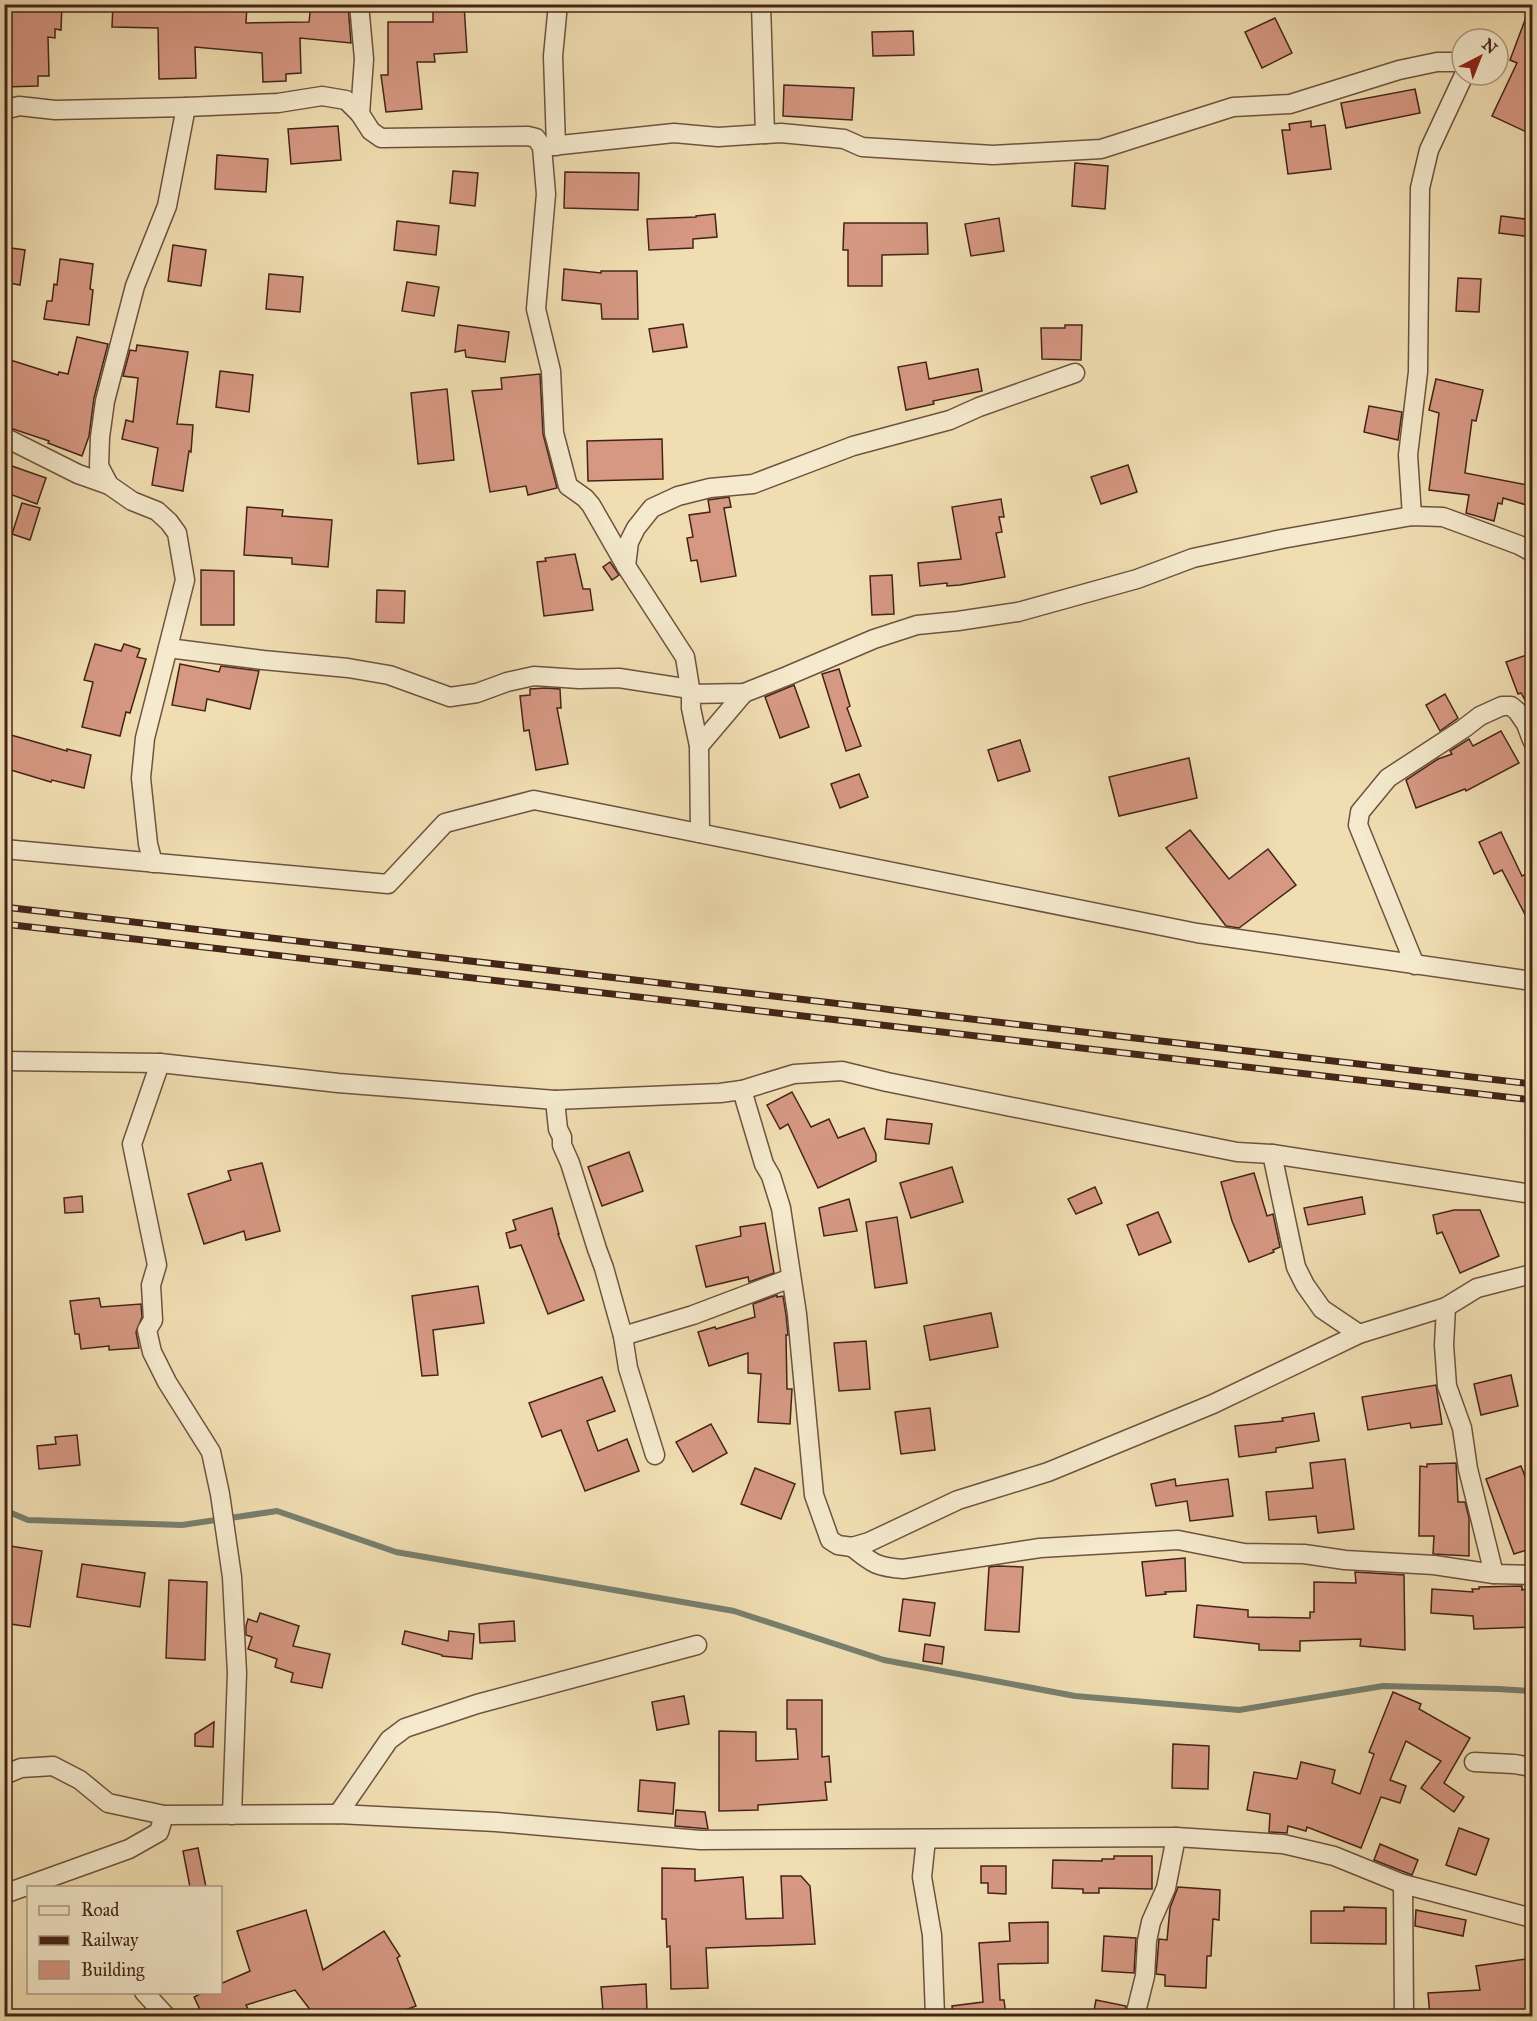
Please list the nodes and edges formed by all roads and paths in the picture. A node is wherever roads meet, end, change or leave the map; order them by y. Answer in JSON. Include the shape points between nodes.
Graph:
{"nodes":[{"id":1,"x":359,"y":4,"type":"edge"},
{"id":2,"x":558,"y":4,"type":"edge"},
{"id":3,"x":761,"y":4,"type":"edge"},
{"id":4,"x":1450,"y":62,"type":"edge"},
{"id":5,"x":1458,"y":87,"type":"edge"},
{"id":6,"x":186,"y":107,"type":"junction"},
{"id":7,"x":4,"y":110,"type":"edge"},
{"id":8,"x":360,"y":114,"type":"junction"},
{"id":9,"x":765,"y":134,"type":"junction"},
{"id":10,"x":549,"y":146,"type":"junction"},
{"id":11,"x":1075,"y":373,"type":"dead end"},
{"id":12,"x":4,"y":437,"type":"edge"},
{"id":13,"x":109,"y":485,"type":"junction"},
{"id":14,"x":1412,"y":516,"type":"junction"},
{"id":15,"x":1533,"y":552,"type":"edge"},
{"id":16,"x":626,"y":566,"type":"junction"},
{"id":17,"x":168,"y":648,"type":"junction"},
{"id":18,"x":690,"y":692,"type":"junction"},
{"id":19,"x":744,"y":693,"type":"junction"},
{"id":20,"x":1533,"y":740,"type":"edge"},
{"id":21,"x":699,"y":746,"type":"junction"},
{"id":22,"x":700,"y":833,"type":"junction"},
{"id":23,"x":4,"y":849,"type":"edge"},
{"id":24,"x":153,"y":863,"type":"junction"},
{"id":25,"x":1415,"y":965,"type":"junction"},
{"id":26,"x":1533,"y":981,"type":"edge"},
{"id":27,"x":4,"y":1061,"type":"edge"},
{"id":28,"x":160,"y":1063,"type":"junction"},
{"id":29,"x":742,"y":1090,"type":"junction"},
{"id":30,"x":555,"y":1100,"type":"junction"},
{"id":31,"x":1272,"y":1154,"type":"junction"},
{"id":32,"x":1532,"y":1195,"type":"edge"},
{"id":33,"x":1533,"y":1274,"type":"edge"},
{"id":34,"x":791,"y":1278,"type":"junction"},
{"id":35,"x":1446,"y":1307,"type":"junction"},
{"id":36,"x":1359,"y":1334,"type":"junction"},
{"id":37,"x":623,"y":1336,"type":"junction"},
{"id":38,"x":655,"y":1455,"type":"dead end"},
{"id":39,"x":852,"y":1547,"type":"junction"},
{"id":40,"x":1494,"y":1574,"type":"junction"},
{"id":41,"x":1533,"y":1575,"type":"edge"},
{"id":42,"x":697,"y":1645,"type":"dead end"},
{"id":43,"x":1474,"y":1762,"type":"dead end"},
{"id":44,"x":1533,"y":1767,"type":"edge"},
{"id":45,"x":4,"y":1775,"type":"edge"},
{"id":46,"x":338,"y":1814,"type":"junction"},
{"id":47,"x":164,"y":1815,"type":"junction"},
{"id":48,"x":232,"y":1815,"type":"junction"},
{"id":49,"x":1176,"y":1838,"type":"junction"},
{"id":50,"x":926,"y":1839,"type":"junction"},
{"id":51,"x":46,"y":1884,"type":"edge"},
{"id":52,"x":1403,"y":1884,"type":"junction"},
{"id":53,"x":27,"y":1889,"type":"edge"},
{"id":54,"x":4,"y":1894,"type":"edge"},
{"id":55,"x":1533,"y":1917,"type":"edge"},
{"id":56,"x":146,"y":1994,"type":"edge"},
{"id":57,"x":166,"y":2016,"type":"edge"},
{"id":58,"x":935,"y":2016,"type":"edge"},
{"id":59,"x":1135,"y":2016,"type":"edge"},
{"id":60,"x":1404,"y":2016,"type":"edge"}],
"edges":[{"from":1,"to":8,"type":"street","via":[[364,59]]},
{"from":2,"to":10,"type":"street"},
{"from":3,"to":9,"type":"street"},
{"from":4,"to":9,"type":"street","via":[[1399,70],[1290,104],[1233,107],[1101,149],[993,155],[862,147],[844,139]]},
{"from":5,"to":14,"type":"street","via":[[1429,150],[1420,188],[1418,372],[1408,455]]},
{"from":6,"to":7,"type":"street","via":[[55,110],[19,106]]},
{"from":6,"to":8,"type":"street","via":[[278,103],[322,96],[346,100]]},
{"from":6,"to":13,"type":"street","via":[[167,206],[135,286],[105,401],[99,466]]},
{"from":8,"to":10,"type":"street","via":[[381,138],[528,136]]},
{"from":9,"to":10,"type":"street","via":[[718,137],[674,133]]},
{"from":10,"to":16,"type":"street","via":[[536,309],[550,371],[554,433],[568,486],[591,505]]},
{"from":11,"to":16,"type":"street","via":[[950,420],[853,446],[753,484],[678,496],[652,508],[636,528],[629,542]]},
{"from":12,"to":13,"type":"street"},
{"from":13,"to":17,"type":"street","via":[[132,501],[157,511],[177,533],[185,580]]},
{"from":14,"to":15,"type":"street","via":[[1443,517]]},
{"from":14,"to":19,"type":"street","via":[[1193,558],[1137,579],[1018,612],[917,625]]},
{"from":16,"to":18,"type":"street","via":[[685,657]]},
{"from":17,"to":18,"type":"street","via":[[389,675],[450,697],[534,676],[619,678]]},
{"from":17,"to":24,"type":"street","via":[[145,738],[141,777]]},
{"from":18,"to":19,"type":"street"},
{"from":18,"to":21,"type":"street"},
{"from":19,"to":21,"type":"street"},
{"from":20,"to":25,"type":"street","via":[[1517,711],[1502,706],[1480,716],[1388,778],[1360,812],[1358,825]]},
{"from":21,"to":22,"type":"street"},
{"from":22,"to":24,"type":"street","via":[[534,800],[445,823],[388,884]]},
{"from":22,"to":25,"type":"street","via":[[1197,933]]},
{"from":23,"to":24,"type":"street"},
{"from":25,"to":26,"type":"street"},
{"from":27,"to":28,"type":"street"},
{"from":28,"to":30,"type":"street","via":[[338,1083]]},
{"from":28,"to":48,"type":"street","via":[[132,1144],[157,1265],[150,1285],[153,1320],[147,1330],[152,1352],[167,1382],[212,1452],[220,1494],[232,1577],[237,1673]]},
{"from":29,"to":30,"type":"street"},
{"from":29,"to":31,"type":"street","via":[[794,1074],[842,1071],[1237,1152]]},
{"from":29,"to":34,"type":"street","via":[[781,1208]]},
{"from":30,"to":37,"type":"street","via":[[558,1130]]},
{"from":31,"to":32,"type":"street"},
{"from":31,"to":36,"type":"street","via":[[1296,1267],[1322,1310]]},
{"from":33,"to":35,"type":"street","via":[[1477,1288]]},
{"from":34,"to":37,"type":"street"},
{"from":34,"to":39,"type":"street","via":[[814,1495],[830,1540]]},
{"from":35,"to":36,"type":"street"},
{"from":35,"to":40,"type":"street","via":[[1448,1386],[1462,1428]]},
{"from":36,"to":39,"type":"street","via":[[1202,1409],[1048,1472],[958,1500]]},
{"from":37,"to":38,"type":"street","via":[[628,1368]]},
{"from":39,"to":40,"type":"street","via":[[882,1567],[903,1569],[1040,1548],[1178,1540],[1244,1554],[1304,1554]]},
{"from":40,"to":41,"type":"street"},
{"from":42,"to":46,"type":"street","via":[[477,1704],[405,1728],[389,1740]]},
{"from":43,"to":44,"type":"street"},
{"from":45,"to":47,"type":"street","via":[[21,1768],[53,1766],[80,1780],[108,1803]]},
{"from":46,"to":48,"type":"street"},
{"from":46,"to":50,"type":"street","via":[[496,1822],[700,1840]]},
{"from":47,"to":48,"type":"street"},
{"from":47,"to":51,"type":"street","via":[[159,1832]]},
{"from":49,"to":50,"type":"street"},
{"from":49,"to":52,"type":"street","via":[[1283,1844],[1334,1856]]},
{"from":49,"to":59,"type":"street","via":[[1166,1888],[1151,1922],[1145,1976]]},
{"from":50,"to":58,"type":"street","via":[[922,1877],[932,1935]]},
{"from":52,"to":55,"type":"street"},
{"from":52,"to":60,"type":"street"},
{"from":53,"to":54,"type":"street"},
{"from":56,"to":57,"type":"street"}]}
